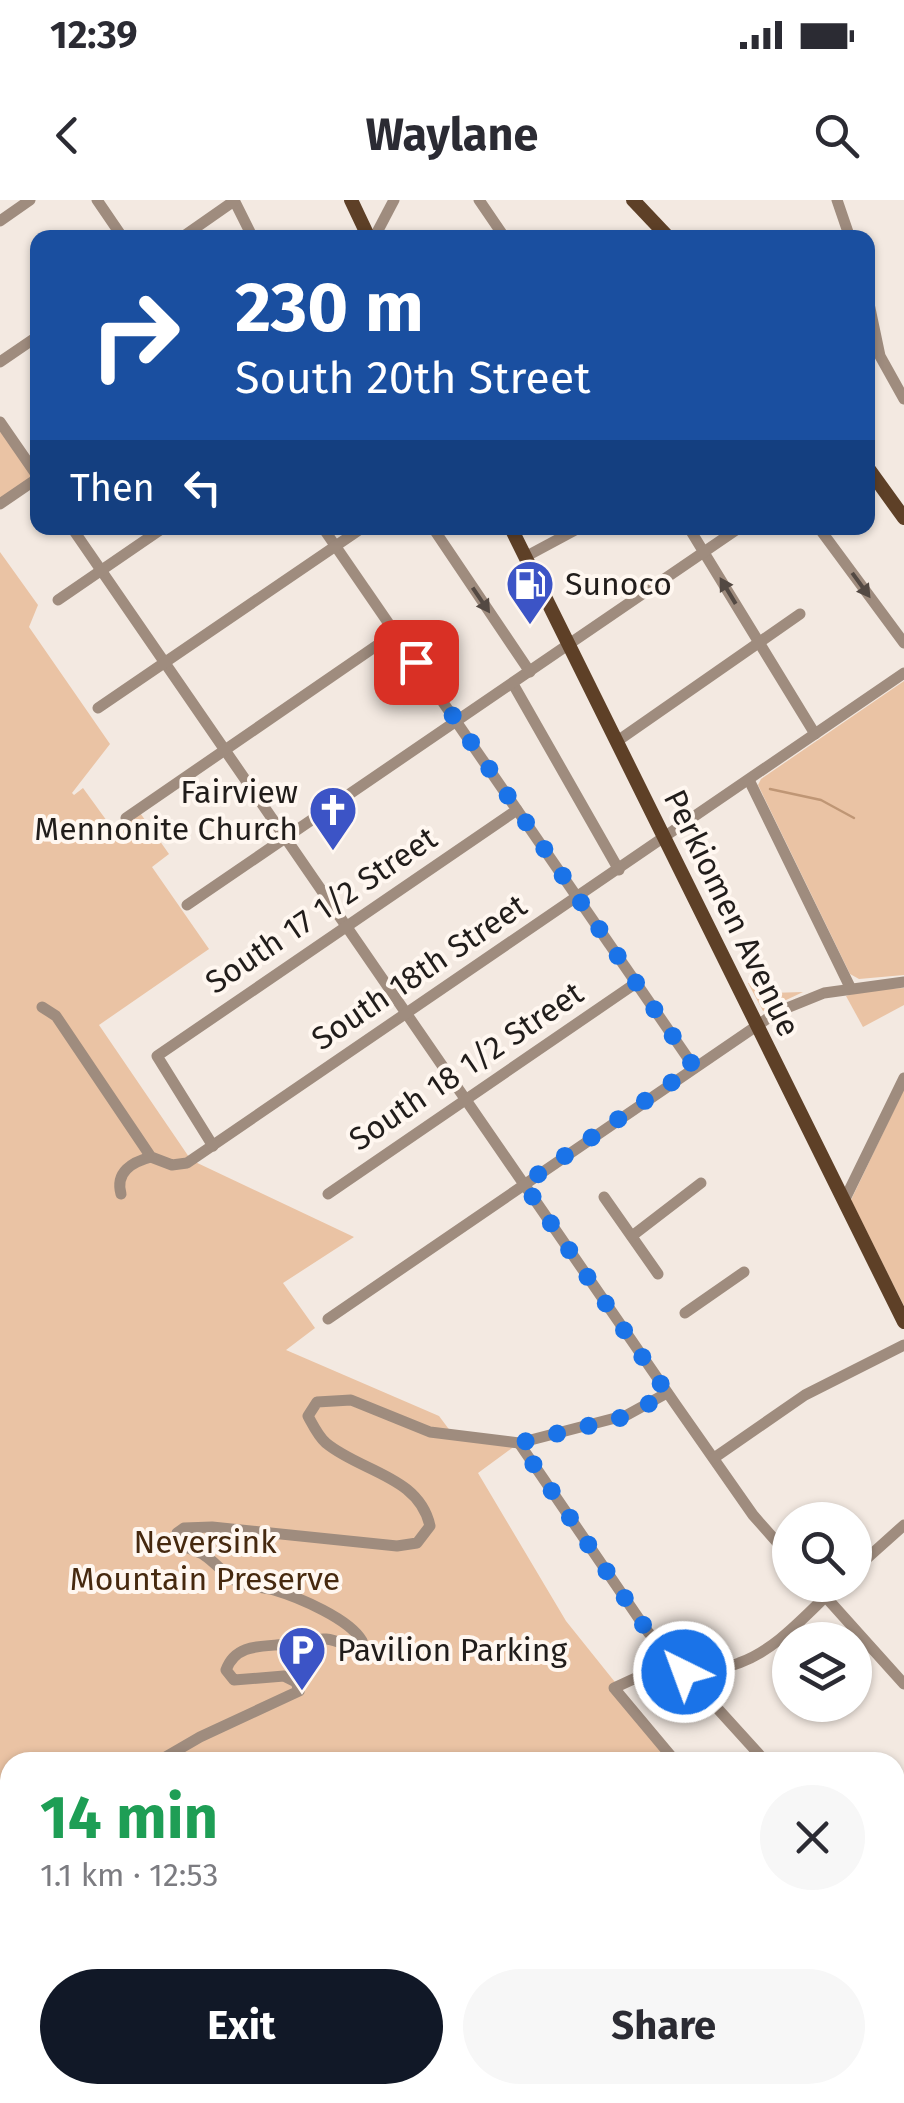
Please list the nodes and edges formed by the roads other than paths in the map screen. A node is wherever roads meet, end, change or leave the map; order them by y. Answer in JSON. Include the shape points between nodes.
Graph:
{"nodes":[{"id":1,"x":30,"y":200,"type":"edge"},
{"id":2,"x":97,"y":200,"type":"edge"},
{"id":3,"x":351,"y":200,"type":"edge"},
{"id":4,"x":394,"y":200,"type":"edge"},
{"id":5,"x":479,"y":200,"type":"edge"},
{"id":6,"x":633,"y":200,"type":"edge"},
{"id":7,"x":837,"y":200,"type":"edge"},
{"id":8,"x":234,"y":201,"type":"edge"},
{"id":9,"x":0,"y":221,"type":"edge"},
{"id":10,"x":118,"y":230,"type":"edge"},
{"id":11,"x":192,"y":230,"type":"edge"},
{"id":12,"x":249,"y":230,"type":"edge"},
{"id":13,"x":368,"y":230,"type":"edge"},
{"id":14,"x":377,"y":230,"type":"edge"},
{"id":15,"x":500,"y":230,"type":"edge"},
{"id":16,"x":661,"y":230,"type":"edge"},
{"id":17,"x":847,"y":230,"type":"edge"},
{"id":18,"x":875,"y":332,"type":"edge"},
{"id":19,"x":30,"y":341,"type":"edge"},
{"id":20,"x":0,"y":362,"type":"edge"},
{"id":21,"x":904,"y":400,"type":"edge"},
{"id":22,"x":0,"y":422,"type":"edge"},
{"id":23,"x":30,"y":465,"type":"edge"},
{"id":24,"x":875,"y":478,"type":"edge"},
{"id":25,"x":30,"y":483,"type":"edge"},
{"id":26,"x":0,"y":504,"type":"edge"},
{"id":27,"x":904,"y":518,"type":"edge"},
{"id":28,"x":77,"y":535,"type":"edge"},
{"id":29,"x":153,"y":535,"type":"edge"},
{"id":30,"x":327,"y":535,"type":"edge"},
{"id":31,"x":352,"y":535,"type":"edge"},
{"id":32,"x":437,"y":535,"type":"edge"},
{"id":33,"x":514,"y":535,"type":"edge"},
{"id":34,"x":566,"y":535,"type":"edge"},
{"id":35,"x":693,"y":535,"type":"edge"},
{"id":36,"x":729,"y":535,"type":"edge"},
{"id":37,"x":824,"y":535,"type":"edge"},
{"id":38,"x":335,"y":546,"type":"junction"},
{"id":39,"x":704,"y":552,"type":"junction"},
{"id":40,"x":525,"y":556,"type":"junction"},
{"id":41,"x":102,"y":570,"type":"junction"},
{"id":42,"x":58,"y":600,"type":"dead end"},
{"id":43,"x":800,"y":614,"type":"dead end"},
{"id":44,"x":396,"y":633,"type":"junction"},
{"id":45,"x":759,"y":643,"type":"junction"},
{"id":46,"x":904,"y":643,"type":"edge"},
{"id":47,"x":569,"y":645,"type":"junction"},
{"id":48,"x":165,"y":662,"type":"junction"},
{"id":49,"x":530,"y":672,"type":"junction"},
{"id":50,"x":904,"y":673,"type":"edge"},
{"id":51,"x":513,"y":684,"type":"junction"},
{"id":52,"x":98,"y":708,"type":"dead end"},
{"id":53,"x":456,"y":722,"type":"junction"},
{"id":54,"x":815,"y":734,"type":"junction"},
{"id":55,"x":616,"y":742,"type":"junction"},
{"id":56,"x":226,"y":750,"type":"junction"},
{"id":57,"x":749,"y":780,"type":"junction"},
{"id":58,"x":517,"y":810,"type":"junction"},
{"id":59,"x":126,"y":818,"type":"dead end"},
{"id":60,"x":286,"y":838,"type":"junction"},
{"id":61,"x":664,"y":838,"type":"junction"},
{"id":62,"x":618,"y":870,"type":"junction"},
{"id":63,"x":578,"y":898,"type":"junction"},
{"id":64,"x":187,"y":905,"type":"dead end"},
{"id":65,"x":346,"y":926,"type":"junction"},
{"id":66,"x":904,"y":982,"type":"edge"},
{"id":67,"x":636,"y":983,"type":"junction"},
{"id":68,"x":850,"y":987,"type":"junction"},
{"id":69,"x":42,"y":1007,"type":"dead end"},
{"id":70,"x":407,"y":1014,"type":"junction"},
{"id":71,"x":756,"y":1025,"type":"junction"},
{"id":72,"x":694,"y":1067,"type":"junction"},
{"id":73,"x":904,"y":1078,"type":"edge"},
{"id":74,"x":466,"y":1100,"type":"junction"},
{"id":75,"x":213,"y":1146,"type":"junction"},
{"id":76,"x":154,"y":1159,"type":"junction"},
{"id":77,"x":524,"y":1184,"type":"junction"},
{"id":78,"x":701,"y":1184,"type":"dead end"},
{"id":79,"x":120,"y":1194,"type":"dead end"},
{"id":80,"x":328,"y":1194,"type":"dead end"},
{"id":81,"x":604,"y":1197,"type":"dead end"},
{"id":82,"x":844,"y":1201,"type":"junction"},
{"id":83,"x":632,"y":1236,"type":"junction"},
{"id":84,"x":744,"y":1272,"type":"dead end"},
{"id":85,"x":658,"y":1274,"type":"dead end"},
{"id":86,"x":685,"y":1313,"type":"dead end"},
{"id":87,"x":328,"y":1319,"type":"dead end"},
{"id":88,"x":904,"y":1322,"type":"edge"},
{"id":89,"x":904,"y":1346,"type":"edge"},
{"id":90,"x":667,"y":1393,"type":"junction"},
{"id":91,"x":519,"y":1443,"type":"junction"},
{"id":92,"x":714,"y":1458,"type":"junction"},
{"id":93,"x":904,"y":1524,"type":"edge"},
{"id":94,"x":772,"y":1537,"type":"edge"},
{"id":95,"x":872,"y":1553,"type":"edge"},
{"id":96,"x":818,"y":1602,"type":"edge"},
{"id":97,"x":830,"y":1602,"type":"edge"},
{"id":98,"x":671,"y":1658,"type":"junction"},
{"id":99,"x":684,"y":1672,"type":"junction"},
{"id":100,"x":904,"y":1684,"type":"edge"},
{"id":101,"x":177,"y":1752,"type":"edge"},
{"id":102,"x":668,"y":1752,"type":"edge"},
{"id":103,"x":757,"y":1752,"type":"edge"}],
"edges":[{"from":1,"to":9,"type":"street"},
{"from":2,"to":10,"type":"street"},
{"from":3,"to":13,"type":"main road"},
{"from":4,"to":14,"type":"street"},
{"from":5,"to":15,"type":"street"},
{"from":6,"to":16,"type":"main road"},
{"from":7,"to":17,"type":"street"},
{"from":8,"to":11,"type":"street"},
{"from":8,"to":12,"type":"street"},
{"from":18,"to":21,"type":"street"},
{"from":19,"to":20,"type":"street"},
{"from":22,"to":23,"type":"street"},
{"from":24,"to":27,"type":"main road"},
{"from":25,"to":26,"type":"street"},
{"from":28,"to":41,"type":"street"},
{"from":29,"to":41,"type":"street"},
{"from":30,"to":38,"type":"street"},
{"from":31,"to":38,"type":"street"},
{"from":32,"to":49,"type":"street","one_way":true},
{"from":33,"to":40,"type":"main road","name":"Perkiomen Avenue"},
{"from":34,"to":40,"type":"street"},
{"from":35,"to":39,"type":"street"},
{"from":36,"to":39,"type":"street"},
{"from":37,"to":46,"type":"street","one_way":true},
{"from":38,"to":44,"type":"street"},
{"from":38,"to":48,"type":"street"},
{"from":45,"to":39,"type":"street","one_way":true},
{"from":39,"to":47,"type":"street"},
{"from":40,"to":47,"type":"main road","name":"Perkiomen Avenue"},
{"from":41,"to":42,"type":"street"},
{"from":41,"to":48,"type":"street"},
{"from":43,"to":45,"type":"street"},
{"from":44,"to":53,"type":"street"},
{"from":44,"to":56,"type":"street"},
{"from":45,"to":54,"type":"street"},
{"from":45,"to":55,"type":"street"},
{"from":47,"to":49,"type":"street"},
{"from":47,"to":55,"type":"main road","name":"Perkiomen Avenue"},
{"from":48,"to":52,"type":"street"},
{"from":48,"to":56,"type":"street"},
{"from":49,"to":51,"type":"street"},
{"from":50,"to":54,"type":"street","name":"South 18th Street"},
{"from":51,"to":53,"type":"street"},
{"from":51,"to":62,"type":"street"},
{"from":53,"to":58,"type":"street"},
{"from":53,"to":60,"type":"street"},
{"from":54,"to":57,"type":"street","name":"South 18th Street"},
{"from":55,"to":61,"type":"main road","name":"Perkiomen Avenue"},
{"from":56,"to":59,"type":"street"},
{"from":56,"to":60,"type":"street"},
{"from":57,"to":61,"type":"street","name":"South 18th Street"},
{"from":57,"to":68,"type":"street"},
{"from":58,"to":63,"type":"street"},
{"from":58,"to":65,"type":"street","name":"South 17 1/2 Street"},
{"from":60,"to":64,"type":"street"},
{"from":60,"to":65,"type":"street"},
{"from":61,"to":62,"type":"street","name":"South 18th Street"},
{"from":61,"to":71,"type":"main road","name":"Perkiomen Avenue"},
{"from":62,"to":63,"type":"street","name":"South 18th Street"},
{"from":63,"to":67,"type":"street"},
{"from":63,"to":70,"type":"street","name":"South 18th Street"},
{"from":65,"to":70,"type":"street"},
{"from":65,"to":75,"type":"street","name":"South 17 1/2 Street","via":[[157,1056]]},
{"from":66,"to":68,"type":"street"},
{"from":67,"to":72,"type":"street"},
{"from":67,"to":74,"type":"street","name":"South 18 1/2 Street"},
{"from":68,"to":71,"type":"street","via":[[802,1000]]},
{"from":69,"to":76,"type":"street","via":[[67,1031]]},
{"from":70,"to":74,"type":"street"},
{"from":70,"to":75,"type":"street","name":"South 18th Street"},
{"from":71,"to":72,"type":"street"},
{"from":71,"to":82,"type":"main road","name":"Perkiomen Avenue"},
{"from":72,"to":77,"type":"street"},
{"from":73,"to":82,"type":"street"},
{"from":74,"to":77,"type":"street"},
{"from":74,"to":80,"type":"street","name":"South 18 1/2 Street"},
{"from":75,"to":76,"type":"street","name":"South 18th Street","via":[[187,1162]]},
{"from":76,"to":79,"type":"street","via":[[135,1161],[124,1171]]},
{"from":77,"to":87,"type":"street"},
{"from":77,"to":90,"type":"street"},
{"from":78,"to":83,"type":"street"},
{"from":81,"to":83,"type":"street"},
{"from":82,"to":88,"type":"main road","name":"Perkiomen Avenue"},
{"from":83,"to":85,"type":"street"},
{"from":84,"to":86,"type":"street"},
{"from":89,"to":92,"type":"street","via":[[805,1395]]},
{"from":90,"to":91,"type":"street","via":[[628,1416]]},
{"from":90,"to":92,"type":"street"},
{"from":91,"to":98,"type":"street"},
{"from":91,"to":101,"type":"street","via":[[430,1432],[351,1400],[317,1402],[308,1416],[321,1437],[409,1490],[430,1526],[417,1543],[397,1546],[212,1527],[177,1533],[181,1546],[228,1576],[301,1598],[362,1641],[356,1649],[330,1639],[259,1644],[238,1654],[226,1670],[234,1680],[284,1676],[299,1692]]},
{"from":92,"to":94,"type":"street"},
{"from":93,"to":95,"type":"street"},
{"from":96,"to":99,"type":"street","via":[[752,1658]]},
{"from":97,"to":100,"type":"street"},
{"from":98,"to":99,"type":"street"},
{"from":98,"to":102,"type":"street","via":[[614,1688]]},
{"from":99,"to":103,"type":"street"}]}
